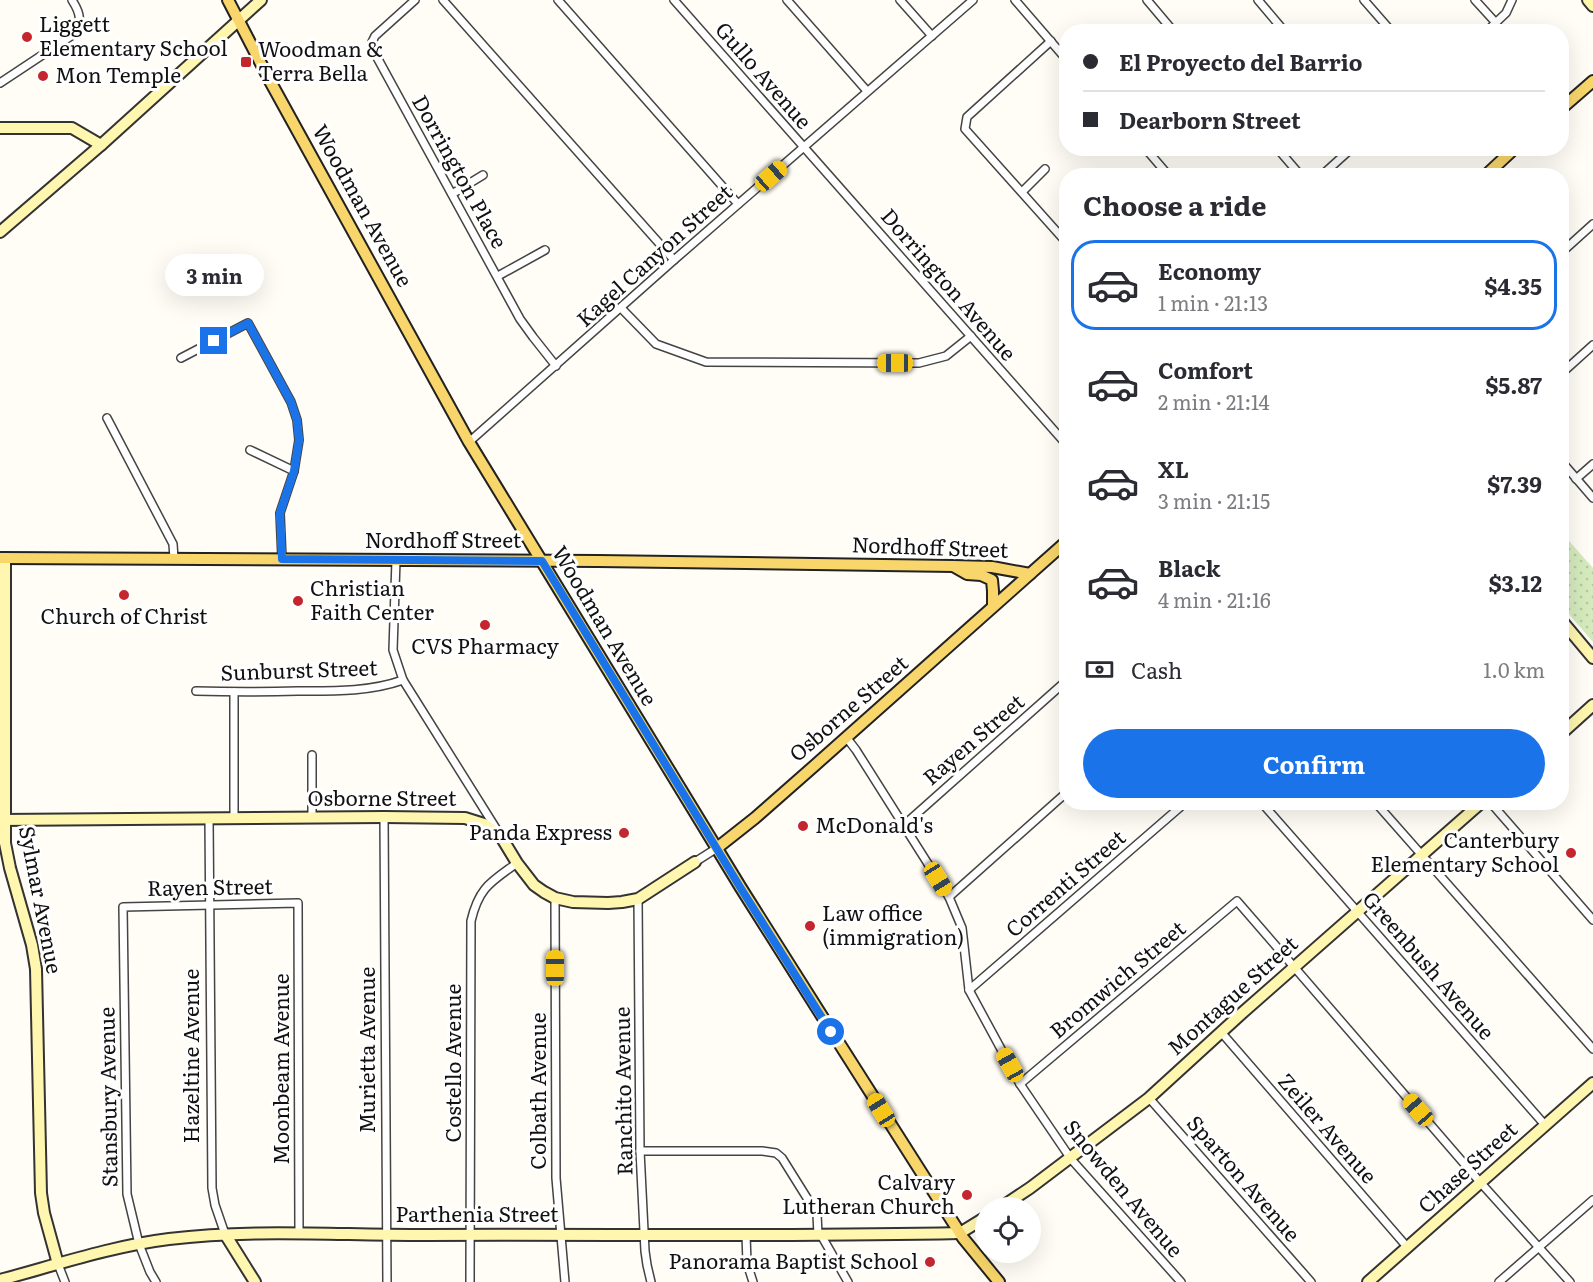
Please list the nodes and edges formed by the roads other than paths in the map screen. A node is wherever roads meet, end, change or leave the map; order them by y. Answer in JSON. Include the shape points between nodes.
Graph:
{"nodes":[{"id":1,"x":72,"y":0,"type":"edge"},
{"id":2,"x":228,"y":0,"type":"edge"},
{"id":3,"x":261,"y":0,"type":"edge"},
{"id":4,"x":416,"y":0,"type":"edge"},
{"id":5,"x":443,"y":0,"type":"edge"},
{"id":6,"x":558,"y":0,"type":"edge"},
{"id":7,"x":674,"y":0,"type":"edge"},
{"id":8,"x":787,"y":0,"type":"edge"},
{"id":9,"x":900,"y":0,"type":"edge"},
{"id":10,"x":973,"y":0,"type":"edge"},
{"id":11,"x":1015,"y":0,"type":"edge"},
{"id":12,"x":1146,"y":0,"type":"edge"},
{"id":13,"x":1258,"y":0,"type":"edge"},
{"id":14,"x":1364,"y":0,"type":"edge"},
{"id":15,"x":1475,"y":0,"type":"edge"},
{"id":16,"x":1512,"y":0,"type":"edge"},
{"id":17,"x":1588,"y":0,"type":"edge"},
{"id":18,"x":1593,"y":6,"type":"edge"},
{"id":19,"x":239,"y":20,"type":"junction"},
{"id":20,"x":1496,"y":23,"type":"joint"},
{"id":21,"x":1167,"y":24,"type":"edge"},
{"id":22,"x":1278,"y":24,"type":"edge"},
{"id":23,"x":1385,"y":24,"type":"edge"},
{"id":24,"x":932,"y":36,"type":"junction"},
{"id":25,"x":1051,"y":41,"type":"junction"},
{"id":26,"x":1059,"y":51,"type":"edge"},
{"id":27,"x":1593,"y":81,"type":"edge"},
{"id":28,"x":0,"y":83,"type":"edge"},
{"id":29,"x":867,"y":91,"type":"junction"},
{"id":30,"x":1569,"y":102,"type":"edge"},
{"id":31,"x":0,"y":128,"type":"edge"},
{"id":32,"x":101,"y":145,"type":"junction"},
{"id":33,"x":804,"y":147,"type":"junction"},
{"id":34,"x":1152,"y":156,"type":"edge"},
{"id":35,"x":1284,"y":156,"type":"edge"},
{"id":36,"x":1344,"y":156,"type":"edge"},
{"id":37,"x":1506,"y":156,"type":"edge"},
{"id":38,"x":1162,"y":168,"type":"edge"},
{"id":39,"x":1294,"y":168,"type":"edge"},
{"id":40,"x":1330,"y":168,"type":"edge"},
{"id":41,"x":1494,"y":168,"type":"edge"},
{"id":42,"x":1045,"y":169,"type":"dead end"},
{"id":43,"x":483,"y":175,"type":"dead end"},
{"id":44,"x":1022,"y":192,"type":"junction"},
{"id":45,"x":452,"y":194,"type":"junction"},
{"id":46,"x":738,"y":204,"type":"junction"},
{"id":47,"x":1593,"y":224,"type":"edge"},
{"id":48,"x":0,"y":232,"type":"edge"},
{"id":49,"x":1059,"y":234,"type":"edge"},
{"id":50,"x":1569,"y":246,"type":"edge"},
{"id":51,"x":546,"y":250,"type":"dead end"},
{"id":52,"x":674,"y":260,"type":"junction"},
{"id":53,"x":498,"y":276,"type":"junction"},
{"id":54,"x":621,"y":308,"type":"junction"},
{"id":55,"x":971,"y":336,"type":"junction"},
{"id":56,"x":1593,"y":345,"type":"edge"},
{"id":57,"x":181,"y":358,"type":"dead end"},
{"id":58,"x":556,"y":366,"type":"junction"},
{"id":59,"x":1569,"y":367,"type":"edge"},
{"id":60,"x":107,"y":418,"type":"dead end"},
{"id":61,"x":1059,"y":436,"type":"edge"},
{"id":62,"x":469,"y":442,"type":"junction"},
{"id":63,"x":250,"y":450,"type":"dead end"},
{"id":64,"x":1593,"y":464,"type":"edge"},
{"id":65,"x":1569,"y":470,"type":"edge"},
{"id":66,"x":294,"y":471,"type":"junction"},
{"id":67,"x":1576,"y":479,"type":"junction"},
{"id":68,"x":1593,"y":498,"type":"edge"},
{"id":69,"x":1059,"y":548,"type":"edge"},
{"id":70,"x":3,"y":558,"type":"edge"},
{"id":71,"x":174,"y":559,"type":"junction"},
{"id":72,"x":282,"y":559,"type":"junction"},
{"id":73,"x":396,"y":560,"type":"junction"},
{"id":74,"x":542,"y":561,"type":"junction"},
{"id":75,"x":953,"y":566,"type":"junction"},
{"id":76,"x":1030,"y":574,"type":"junction"},
{"id":77,"x":993,"y":606,"type":"junction"},
{"id":78,"x":1569,"y":629,"type":"edge"},
{"id":79,"x":1593,"y":657,"type":"edge"},
{"id":80,"x":403,"y":680,"type":"junction"},
{"id":81,"x":1059,"y":687,"type":"edge"},
{"id":82,"x":196,"y":691,"type":"dead end"},
{"id":83,"x":234,"y":692,"type":"junction"},
{"id":84,"x":1593,"y":705,"type":"edge"},
{"id":85,"x":1569,"y":726,"type":"edge"},
{"id":86,"x":846,"y":737,"type":"junction"},
{"id":87,"x":312,"y":755,"type":"dead end"},
{"id":88,"x":1059,"y":799,"type":"edge"},
{"id":89,"x":1177,"y":810,"type":"edge"},
{"id":90,"x":1268,"y":810,"type":"edge"},
{"id":91,"x":1382,"y":810,"type":"edge"},
{"id":92,"x":1473,"y":810,"type":"edge"},
{"id":93,"x":1497,"y":810,"type":"edge"},
{"id":94,"x":384,"y":817,"type":"junction"},
{"id":95,"x":234,"y":818,"type":"junction"},
{"id":96,"x":312,"y":818,"type":"junction"},
{"id":97,"x":208,"y":819,"type":"junction"},
{"id":98,"x":2,"y":820,"type":"edge"},
{"id":99,"x":904,"y":825,"type":"junction"},
{"id":100,"x":500,"y":835,"type":"junction"},
{"id":101,"x":717,"y":848,"type":"junction"},
{"id":102,"x":1421,"y":855,"type":"junction"},
{"id":103,"x":695,"y":862,"type":"joint"},
{"id":104,"x":517,"y":863,"type":"junction"},
{"id":105,"x":949,"y":897,"type":"junction"},
{"id":106,"x":555,"y":898,"type":"junction"},
{"id":107,"x":638,"y":899,"type":"junction"},
{"id":108,"x":298,"y":903,"type":"joint"},
{"id":109,"x":210,"y":905,"type":"junction"},
{"id":110,"x":123,"y":907,"type":"joint"},
{"id":111,"x":1357,"y":911,"type":"junction"},
{"id":112,"x":1593,"y":920,"type":"edge"},
{"id":113,"x":1294,"y":967,"type":"junction"},
{"id":114,"x":969,"y":990,"type":"junction"},
{"id":115,"x":1221,"y":1032,"type":"junction"},
{"id":116,"x":1593,"y":1049,"type":"edge"},
{"id":117,"x":1593,"y":1083,"type":"edge"},
{"id":118,"x":1020,"y":1084,"type":"junction"},
{"id":119,"x":1149,"y":1098,"type":"junction"},
{"id":120,"x":1545,"y":1125,"type":"junction"},
{"id":121,"x":640,"y":1151,"type":"junction"},
{"id":122,"x":1071,"y":1159,"type":"junction"},
{"id":123,"x":1480,"y":1182,"type":"junction"},
{"id":124,"x":1016,"y":1197,"type":"edge"},
{"id":125,"x":1593,"y":1200,"type":"edge"},
{"id":126,"x":975,"y":1224,"type":"edge"},
{"id":127,"x":960,"y":1233,"type":"junction"},
{"id":128,"x":225,"y":1234,"type":"junction"},
{"id":129,"x":299,"y":1234,"type":"junction"},
{"id":130,"x":470,"y":1234,"type":"junction"},
{"id":131,"x":562,"y":1234,"type":"junction"},
{"id":132,"x":386,"y":1235,"type":"junction"},
{"id":133,"x":746,"y":1235,"type":"junction"},
{"id":134,"x":819,"y":1235,"type":"junction"},
{"id":135,"x":644,"y":1236,"type":"junction"},
{"id":136,"x":139,"y":1244,"type":"junction"},
{"id":137,"x":1540,"y":1247,"type":"junction"},
{"id":138,"x":1408,"y":1248,"type":"junction"},
{"id":139,"x":58,"y":1264,"type":"junction"},
{"id":140,"x":0,"y":1281,"type":"edge"},
{"id":141,"x":65,"y":1282,"type":"edge"},
{"id":142,"x":156,"y":1282,"type":"edge"},
{"id":143,"x":255,"y":1282,"type":"edge"},
{"id":144,"x":387,"y":1282,"type":"edge"},
{"id":145,"x":470,"y":1282,"type":"edge"},
{"id":146,"x":565,"y":1282,"type":"edge"},
{"id":147,"x":651,"y":1282,"type":"edge"},
{"id":148,"x":753,"y":1282,"type":"edge"},
{"id":149,"x":848,"y":1282,"type":"edge"},
{"id":150,"x":999,"y":1282,"type":"edge"},
{"id":151,"x":1181,"y":1282,"type":"edge"},
{"id":152,"x":1311,"y":1282,"type":"edge"},
{"id":153,"x":1368,"y":1282,"type":"edge"},
{"id":154,"x":1499,"y":1282,"type":"edge"},
{"id":155,"x":1570,"y":1282,"type":"edge"}],
"edges":[{"from":1,"to":28,"type":"street","via":[[80,18],[71,36]]},
{"from":2,"to":19,"type":"main road","name":"Woodman Avenue"},
{"from":3,"to":19,"type":"street"},
{"from":4,"to":45,"type":"street","name":"Dorrington Place","via":[[372,42]]},
{"from":5,"to":52,"type":"street"},
{"from":6,"to":46,"type":"street"},
{"from":7,"to":33,"type":"street","name":"Gullo Avenue"},
{"from":8,"to":29,"type":"street"},
{"from":9,"to":24,"type":"street"},
{"from":10,"to":24,"type":"street","name":"Kagel Canyon Street"},
{"from":11,"to":25,"type":"street"},
{"from":12,"to":21,"type":"street"},
{"from":13,"to":22,"type":"street"},
{"from":14,"to":23,"type":"street"},
{"from":15,"to":20,"type":"street"},
{"from":16,"to":20,"type":"street"},
{"from":17,"to":18,"type":"street"},
{"from":19,"to":32,"type":"street"},
{"from":19,"to":62,"type":"main road","name":"Woodman Avenue"},
{"from":24,"to":29,"type":"street","name":"Kagel Canyon Street"},
{"from":25,"to":26,"type":"street"},
{"from":25,"to":44,"type":"street","via":[[967,117],[965,129]]},
{"from":27,"to":30,"type":"main road"},
{"from":29,"to":33,"type":"street","name":"Kagel Canyon Street"},
{"from":31,"to":32,"type":"street","via":[[72,128]]},
{"from":32,"to":48,"type":"street"},
{"from":33,"to":46,"type":"street","name":"Kagel Canyon Street"},
{"from":33,"to":55,"type":"street","name":"Dorrington Avenue"},
{"from":34,"to":38,"type":"street"},
{"from":35,"to":39,"type":"street"},
{"from":36,"to":40,"type":"street"},
{"from":37,"to":41,"type":"main road"},
{"from":42,"to":44,"type":"street"},
{"from":43,"to":45,"type":"street"},
{"from":44,"to":49,"type":"street"},
{"from":45,"to":53,"type":"street","name":"Dorrington Place"},
{"from":46,"to":52,"type":"street","name":"Kagel Canyon Street"},
{"from":47,"to":50,"type":"street"},
{"from":51,"to":53,"type":"street"},
{"from":52,"to":54,"type":"street","name":"Kagel Canyon Street"},
{"from":53,"to":58,"type":"street","name":"Dorrington Place","via":[[526,328]]},
{"from":54,"to":55,"type":"street","via":[[656,344],[706,362],[919,363],[946,356]]},
{"from":54,"to":58,"type":"street","name":"Kagel Canyon Street"},
{"from":55,"to":61,"type":"street","name":"Dorrington Avenue"},
{"from":56,"to":59,"type":"street"},
{"from":57,"to":66,"type":"street","via":[[248,323],[297,420],[299,440]]},
{"from":58,"to":62,"type":"street","name":"Kagel Canyon Street"},
{"from":60,"to":71,"type":"street","via":[[173,544]]},
{"from":62,"to":74,"type":"main road","name":"Woodman Avenue"},
{"from":63,"to":66,"type":"street"},
{"from":64,"to":67,"type":"street"},
{"from":65,"to":67,"type":"street"},
{"from":66,"to":72,"type":"street","via":[[280,513]]},
{"from":67,"to":68,"type":"street"},
{"from":69,"to":76,"type":"main road","name":"Osborne Street"},
{"from":70,"to":71,"type":"main road","name":"Nordhoff Street"},
{"from":70,"to":98,"type":"street","name":"Sylmar Avenue"},
{"from":71,"to":72,"type":"main road","name":"Nordhoff Street"},
{"from":72,"to":73,"type":"main road","name":"Nordhoff Street"},
{"from":73,"to":74,"type":"main road","name":"Nordhoff Street"},
{"from":73,"to":80,"type":"street","via":[[393,650]]},
{"from":74,"to":75,"type":"main road","name":"Nordhoff Street"},
{"from":74,"to":101,"type":"main road","name":"Woodman Avenue"},
{"from":75,"to":76,"type":"main road","name":"Nordhoff Street","via":[[992,567]]},
{"from":75,"to":77,"type":"main road","via":[[992,580]]},
{"from":76,"to":77,"type":"main road","name":"Osborne Street"},
{"from":77,"to":86,"type":"main road","name":"Osborne Street"},
{"from":78,"to":79,"type":"street"},
{"from":80,"to":83,"type":"street","name":"Sunburst Street","via":[[358,690]]},
{"from":80,"to":100,"type":"street"},
{"from":81,"to":99,"type":"street","name":"Rayen Street"},
{"from":82,"to":83,"type":"street","name":"Sunburst Street"},
{"from":83,"to":95,"type":"street"},
{"from":84,"to":85,"type":"street"},
{"from":86,"to":99,"type":"street","name":"Snowden Avenue"},
{"from":86,"to":101,"type":"main road","name":"Osborne Street"},
{"from":87,"to":96,"type":"street"},
{"from":88,"to":105,"type":"street"},
{"from":89,"to":114,"type":"street","name":"Correnti Street"},
{"from":90,"to":111,"type":"street","name":"Greenbush Avenue"},
{"from":91,"to":102,"type":"street"},
{"from":92,"to":102,"type":"street","name":"Montague Street"},
{"from":93,"to":112,"type":"street"},
{"from":94,"to":96,"type":"street","name":"Osborne Street"},
{"from":94,"to":100,"type":"street","name":"Osborne Street","via":[[465,818]]},
{"from":94,"to":132,"type":"street","name":"Murietta Avenue"},
{"from":95,"to":96,"type":"street","name":"Osborne Street"},
{"from":95,"to":97,"type":"street","name":"Osborne Street"},
{"from":97,"to":98,"type":"street","name":"Osborne Street"},
{"from":97,"to":109,"type":"street","name":"Hazeltine Avenue"},
{"from":98,"to":139,"type":"street","name":"Sylmar Avenue","via":[[36,969],[41,1193]]},
{"from":99,"to":105,"type":"street","name":"Snowden Avenue"},
{"from":100,"to":104,"type":"street","name":"Osborne Street"},
{"from":101,"to":103,"type":"street","name":"Osborne Street"},
{"from":101,"to":127,"type":"main road","name":"Woodman Avenue"},
{"from":102,"to":111,"type":"street","name":"Montague Street"},
{"from":102,"to":116,"type":"street"},
{"from":103,"to":107,"type":"street","name":"Osborne Street"},
{"from":104,"to":106,"type":"street","name":"Osborne Street","via":[[534,885]]},
{"from":104,"to":130,"type":"street","name":"Costello Avenue","via":[[479,896],[471,921]]},
{"from":105,"to":114,"type":"street","name":"Snowden Avenue","via":[[962,928]]},
{"from":106,"to":107,"type":"street","name":"Osborne Street","via":[[589,903]]},
{"from":106,"to":131,"type":"street","name":"Colbath Avenue","via":[[556,1178]]},
{"from":107,"to":121,"type":"street","name":"Ranchito Avenue"},
{"from":108,"to":109,"type":"street","name":"Rayen Street"},
{"from":108,"to":129,"type":"street","name":"Moonbeam Avenue"},
{"from":109,"to":110,"type":"street","name":"Rayen Street"},
{"from":109,"to":128,"type":"street","name":"Hazeltine Avenue","via":[[212,1188]]},
{"from":110,"to":136,"type":"street","name":"Stansbury Avenue","via":[[127,1194]]},
{"from":111,"to":113,"type":"street","name":"Montague Street"},
{"from":111,"to":120,"type":"street","name":"Greenbush Avenue"},
{"from":113,"to":115,"type":"street","name":"Montague Street"},
{"from":113,"to":118,"type":"street","name":"Bromwich Street","via":[[1237,901]]},
{"from":113,"to":123,"type":"street"},
{"from":114,"to":118,"type":"street","name":"Snowden Avenue"},
{"from":115,"to":119,"type":"street","name":"Montague Street"},
{"from":115,"to":138,"type":"street","name":"Zeiler Avenue"},
{"from":117,"to":120,"type":"street","name":"Chase Street"},
{"from":118,"to":122,"type":"street","name":"Snowden Avenue"},
{"from":119,"to":122,"type":"street","name":"Montague Street"},
{"from":119,"to":152,"type":"street","name":"Sparton Avenue"},
{"from":120,"to":123,"type":"street","name":"Chase Street"},
{"from":121,"to":134,"type":"street","via":[[776,1153],[817,1214]]},
{"from":121,"to":135,"type":"street","name":"Ranchito Avenue"},
{"from":122,"to":124,"type":"street","name":"Montague Street"},
{"from":122,"to":151,"type":"street","name":"Snowden Avenue"},
{"from":123,"to":137,"type":"street"},
{"from":123,"to":138,"type":"street","name":"Chase Street"},
{"from":125,"to":137,"type":"street"},
{"from":126,"to":127,"type":"street"},
{"from":127,"to":134,"type":"street","name":"Parthenia Street"},
{"from":127,"to":150,"type":"main road","name":"Woodman Avenue"},
{"from":128,"to":129,"type":"street","name":"Parthenia Street"},
{"from":128,"to":136,"type":"street","name":"Parthenia Street"},
{"from":128,"to":143,"type":"street","name":"Hazeltine Avenue"},
{"from":129,"to":132,"type":"street","name":"Parthenia Street"},
{"from":130,"to":131,"type":"street","name":"Parthenia Street"},
{"from":130,"to":132,"type":"street","name":"Parthenia Street"},
{"from":130,"to":145,"type":"street","name":"Costello Avenue"},
{"from":131,"to":135,"type":"street","name":"Parthenia Street"},
{"from":131,"to":146,"type":"street","name":"Colbath Avenue"},
{"from":132,"to":144,"type":"street","name":"Murietta Avenue"},
{"from":133,"to":134,"type":"street","name":"Parthenia Street"},
{"from":133,"to":135,"type":"street","name":"Parthenia Street"},
{"from":133,"to":148,"type":"street","via":[[747,1263]]},
{"from":134,"to":149,"type":"street"},
{"from":135,"to":147,"type":"street","name":"Ranchito Avenue"},
{"from":136,"to":139,"type":"street","name":"Parthenia Street"},
{"from":136,"to":142,"type":"street","name":"Stansbury Avenue"},
{"from":137,"to":154,"type":"street"},
{"from":137,"to":155,"type":"street"},
{"from":138,"to":153,"type":"street","name":"Chase Street"},
{"from":139,"to":140,"type":"street","name":"Parthenia Street"},
{"from":139,"to":141,"type":"street","name":"Sylmar Avenue"}]}
